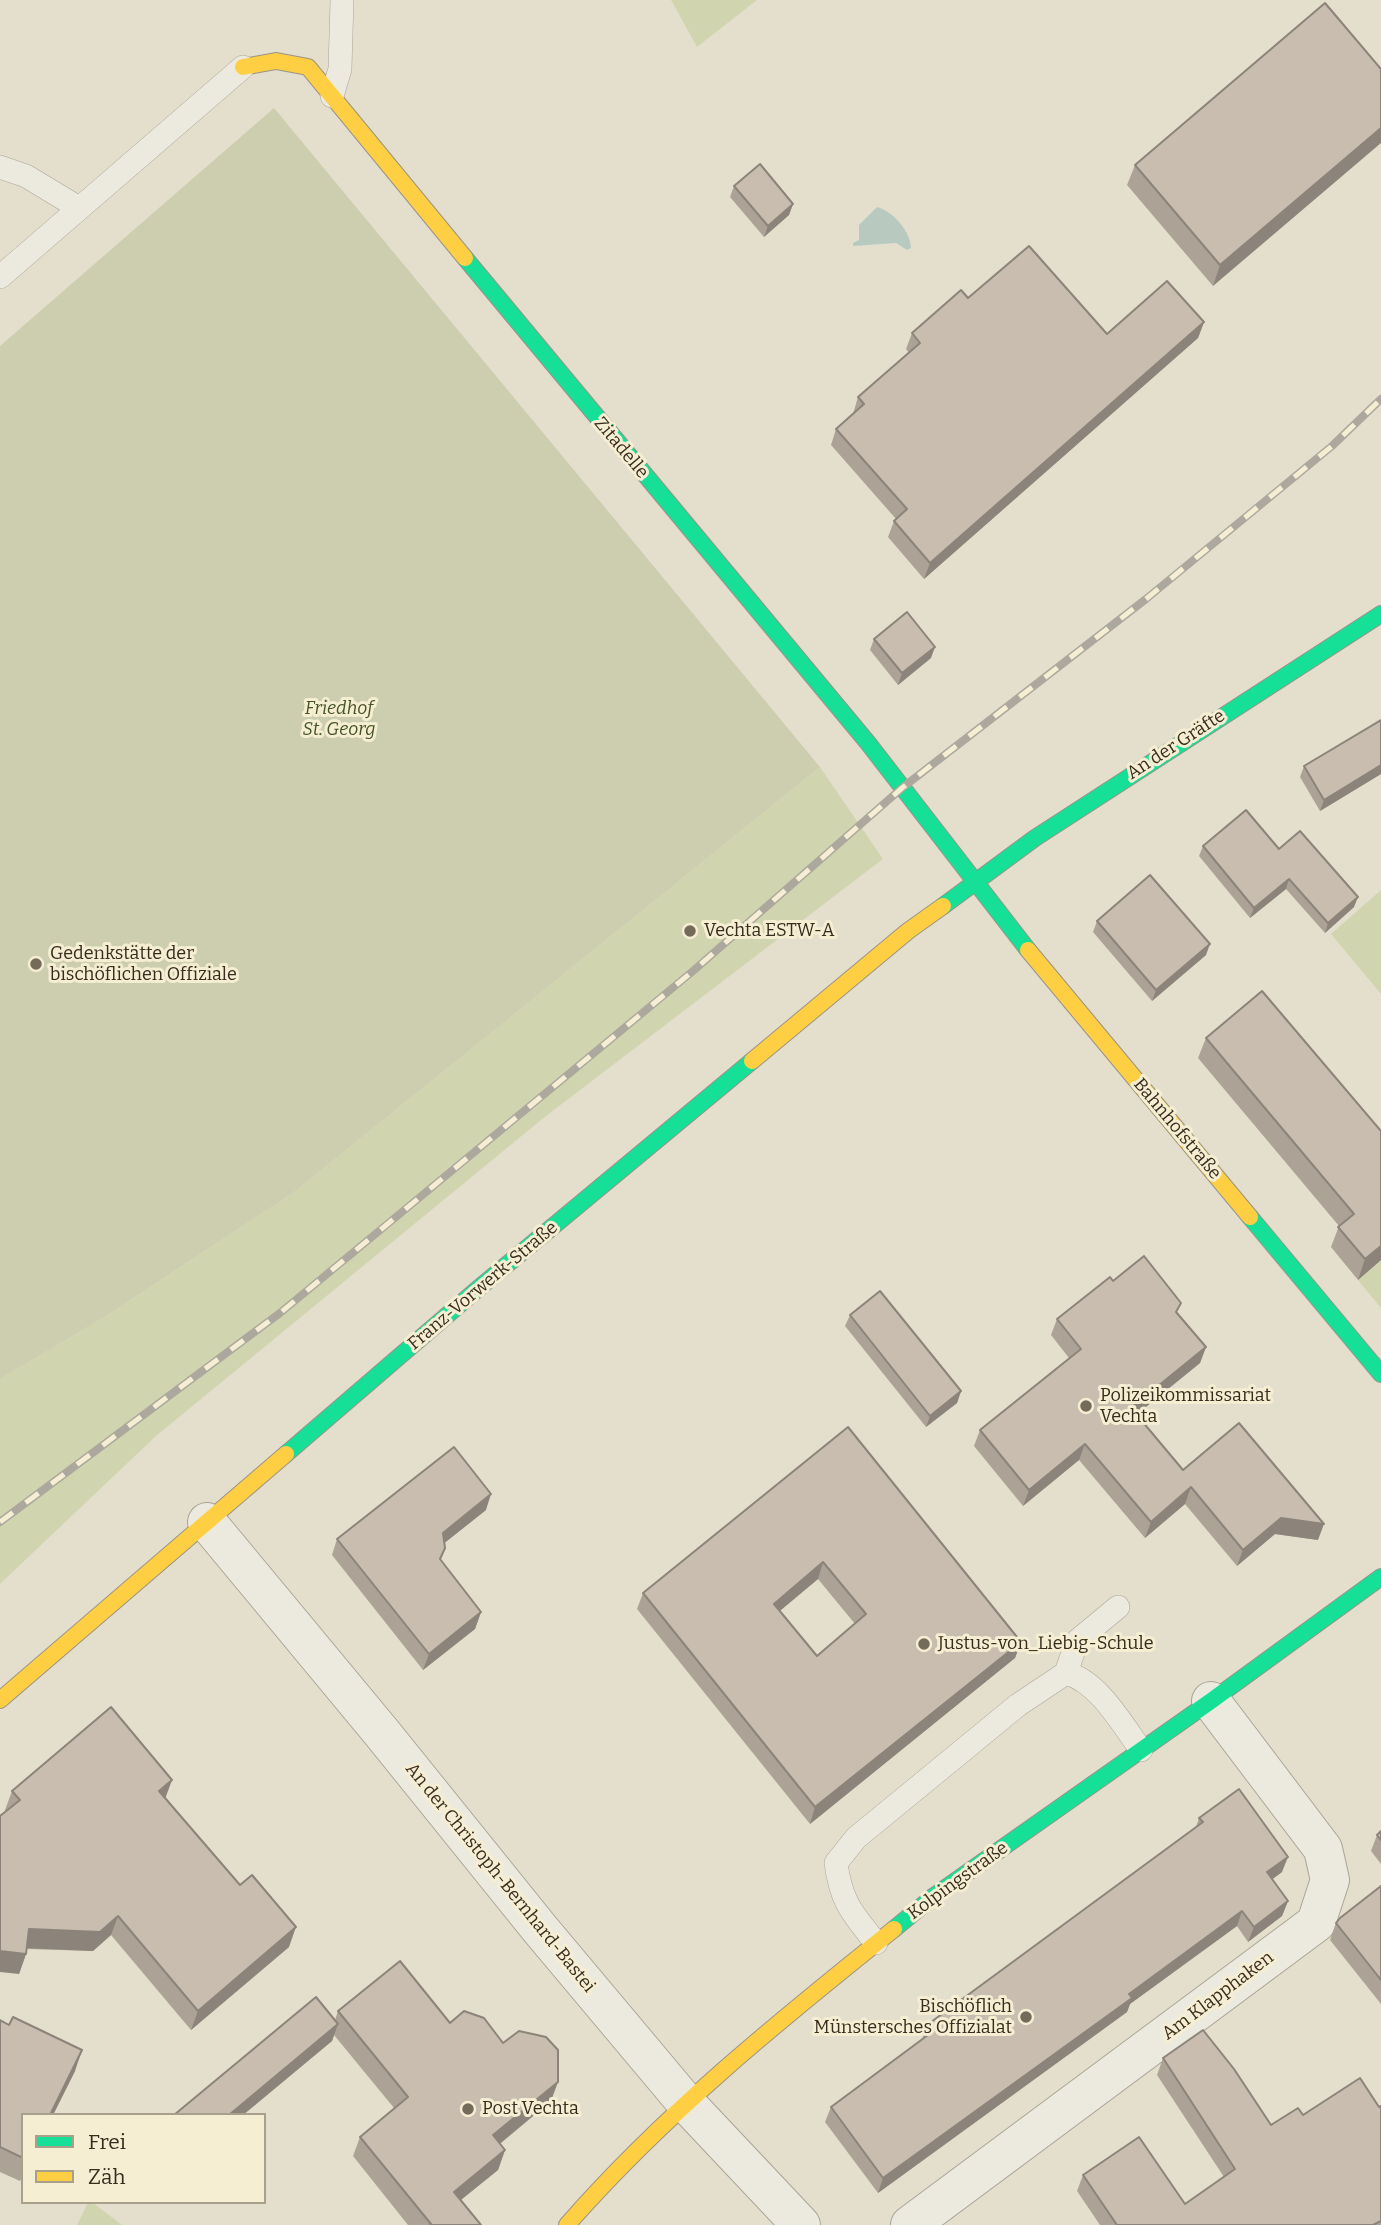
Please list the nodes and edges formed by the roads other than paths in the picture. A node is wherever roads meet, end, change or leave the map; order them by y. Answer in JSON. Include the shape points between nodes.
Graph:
{"nodes":[{"id":1,"x":342,"y":0,"type":"edge"},
{"id":2,"x":243,"y":67,"type":"joint"},
{"id":3,"x":332,"y":96,"type":"junction"},
{"id":4,"x":0,"y":167,"type":"edge"},
{"id":5,"x":79,"y":208,"type":"junction"},
{"id":6,"x":0,"y":276,"type":"edge"},
{"id":7,"x":1381,"y":614,"type":"edge"},
{"id":8,"x":975,"y":882,"type":"junction"},
{"id":9,"x":1381,"y":1374,"type":"edge"},
{"id":10,"x":207,"y":1522,"type":"junction"},
{"id":11,"x":1381,"y":1577,"type":"edge"},
{"id":12,"x":1118,"y":1607,"type":"dead end"},
{"id":13,"x":1066,"y":1673,"type":"junction"},
{"id":14,"x":0,"y":1700,"type":"edge"},
{"id":15,"x":1211,"y":1701,"type":"junction"},
{"id":16,"x":1141,"y":1750,"type":"junction"},
{"id":17,"x":876,"y":1943,"type":"junction"},
{"id":18,"x":687,"y":2103,"type":"junction"},
{"id":19,"x":567,"y":2225,"type":"edge"},
{"id":20,"x":801,"y":2225,"type":"edge"},
{"id":21,"x":910,"y":2225,"type":"edge"}],
"edges":[{"from":1,"to":3,"type":"lane","via":[[340,69]]},
{"from":2,"to":3,"type":"street","name":"Zitadelle","via":[[281,59],[308,67]]},
{"from":2,"to":5,"type":"lane"},
{"from":3,"to":8,"type":"street","name":"Zitadelle","via":[[868,743]]},
{"from":4,"to":5,"type":"lane","via":[[26,176]]},
{"from":5,"to":6,"type":"lane"},
{"from":7,"to":8,"type":"street","name":"An der Gräfte","via":[[1097,796]]},
{"from":8,"to":9,"type":"street","name":"Bahnhofstraße"},
{"from":8,"to":10,"type":"street","name":"Franz-Vorwerk-Straße","via":[[842,985]]},
{"from":10,"to":14,"type":"street","name":"Franz-Vorwerk-Straße"},
{"from":10,"to":18,"type":"street","name":"An der Christoph-Bernhard-Bastei"},
{"from":11,"to":15,"type":"street","name":"Kolpingstraße"},
{"from":12,"to":13,"type":"lane","via":[[1077,1641]]},
{"from":13,"to":16,"type":"lane","via":[[1093,1687]]},
{"from":13,"to":17,"type":"lane","via":[[1018,1705],[856,1838],[836,1863],[848,1908]]},
{"from":15,"to":16,"type":"street","name":"Kolpingstraße"},
{"from":15,"to":21,"type":"street","name":"Am Klapphaken","via":[[1323,1849],[1330,1880],[1316,1923]]},
{"from":16,"to":17,"type":"street","name":"Kolpingstraße","via":[[934,1896]]},
{"from":17,"to":18,"type":"street","name":"Kolpingstraße"},
{"from":18,"to":19,"type":"street","name":"Kolpingstraße"},
{"from":18,"to":20,"type":"street","name":"An der Christoph-Bernhard-Bastei"}]}
